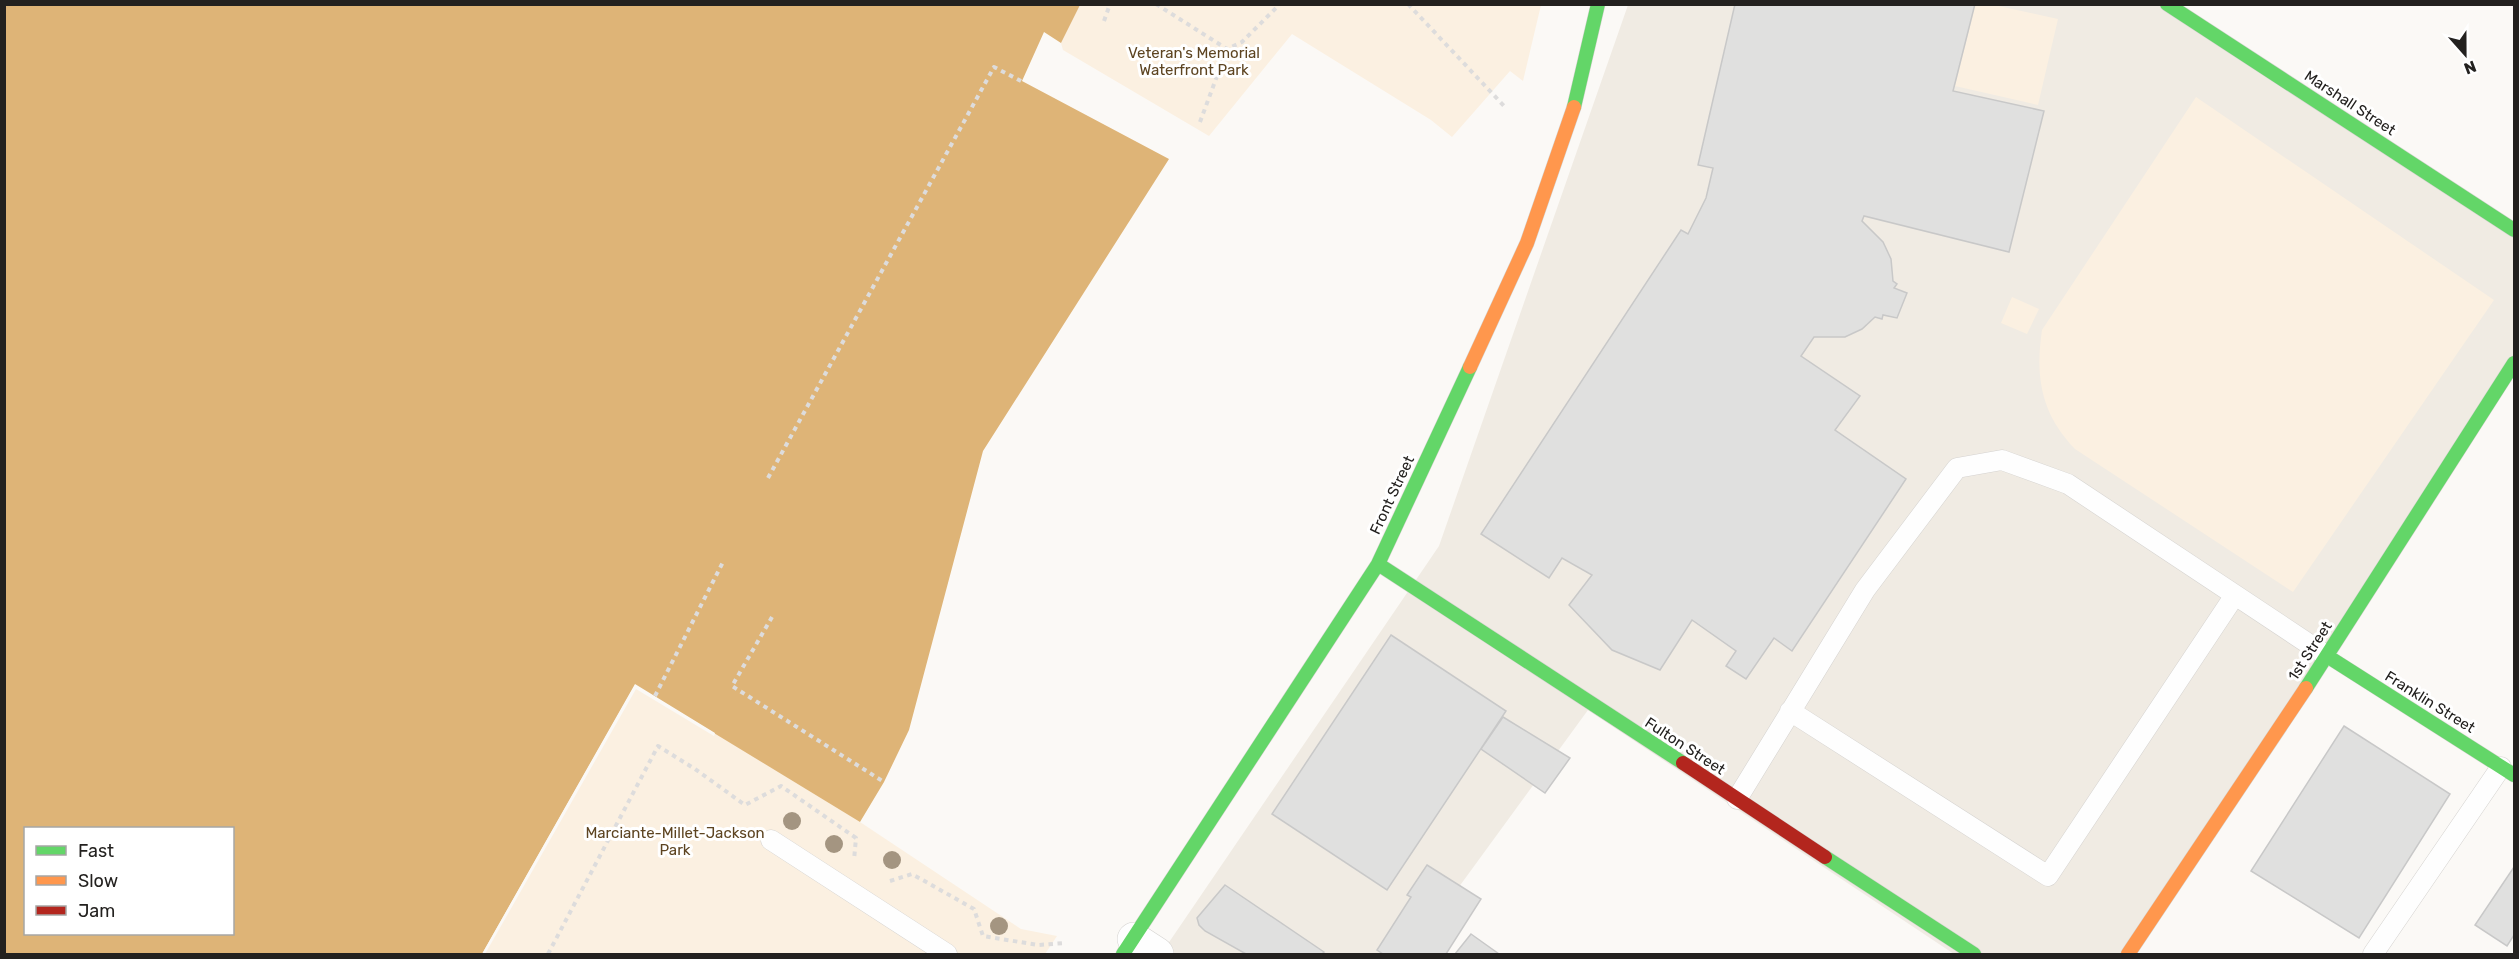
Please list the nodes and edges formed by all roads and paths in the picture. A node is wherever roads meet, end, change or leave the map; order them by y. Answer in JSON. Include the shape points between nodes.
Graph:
{"nodes":[{"id":1,"x":1110,"y":4,"type":"edge"},
{"id":2,"x":1156,"y":4,"type":"edge"},
{"id":3,"x":1280,"y":4,"type":"edge"},
{"id":4,"x":1408,"y":4,"type":"edge"},
{"id":5,"x":1598,"y":4,"type":"edge"},
{"id":6,"x":2167,"y":4,"type":"edge"},
{"id":7,"x":1104,"y":21,"type":"dead end"},
{"id":8,"x":1227,"y":49,"type":"junction"},
{"id":9,"x":1021,"y":81,"type":"dead end"},
{"id":10,"x":1505,"y":107,"type":"dead end"},
{"id":11,"x":1200,"y":122,"type":"dead end"},
{"id":12,"x":2514,"y":230,"type":"edge"},
{"id":13,"x":2514,"y":363,"type":"edge"},
{"id":14,"x":768,"y":478,"type":"dead end"},
{"id":15,"x":724,"y":560,"type":"dead end"},
{"id":16,"x":1378,"y":564,"type":"junction"},
{"id":17,"x":2235,"y":595,"type":"junction"},
{"id":18,"x":772,"y":617,"type":"dead end"},
{"id":19,"x":2327,"y":656,"type":"junction"},
{"id":20,"x":655,"y":696,"type":"dead end"},
{"id":21,"x":1790,"y":711,"type":"junction"},
{"id":22,"x":2508,"y":771,"type":"edge"},
{"id":23,"x":884,"y":782,"type":"dead end"},
{"id":24,"x":1737,"y":799,"type":"junction"},
{"id":25,"x":771,"y":840,"type":"dead end"},
{"id":26,"x":862,"y":866,"type":"dead end"},
{"id":27,"x":886,"y":882,"type":"dead end"},
{"id":28,"x":1066,"y":943,"type":"dead end"},
{"id":29,"x":1138,"y":949,"type":"edge"},
{"id":30,"x":548,"y":954,"type":"edge"},
{"id":31,"x":947,"y":954,"type":"edge"},
{"id":32,"x":1974,"y":954,"type":"edge"},
{"id":33,"x":2128,"y":954,"type":"edge"},
{"id":34,"x":2373,"y":954,"type":"edge"}],
"edges":[{"from":1,"to":7,"type":"path"},
{"from":2,"to":8,"type":"path"},
{"from":3,"to":8,"type":"path","via":[[1242,42]]},
{"from":4,"to":10,"type":"path"},
{"from":5,"to":16,"type":"street","name":"Front Street","via":[[1577,98],[1527,243]]},
{"from":6,"to":12,"type":"street","name":"Marshall Street"},
{"from":8,"to":11,"type":"path"},
{"from":9,"to":14,"type":"path","via":[[994,67]]},
{"from":13,"to":19,"type":"street","name":"1st Street"},
{"from":15,"to":20,"type":"path"},
{"from":16,"to":24,"type":"street","name":"Fulton Street"},
{"from":16,"to":29,"type":"street","name":"Front Street"},
{"from":17,"to":19,"type":"lane"},
{"from":17,"to":21,"type":"lane","via":[[2068,484],[2002,460],[1957,468],[1865,590]]},
{"from":17,"to":21,"type":"lane","via":[[2048,876]]},
{"from":18,"to":23,"type":"path","via":[[732,686]]},
{"from":19,"to":22,"type":"street","name":"Franklin Street"},
{"from":19,"to":33,"type":"street","name":"1st Street"},
{"from":21,"to":24,"type":"lane"},
{"from":22,"to":34,"type":"lane"},
{"from":24,"to":32,"type":"street","name":"Fulton Street"},
{"from":25,"to":31,"type":"lane"},
{"from":26,"to":30,"type":"path","via":[[854,861],[856,838],[781,786],[745,806],[658,746]]},
{"from":27,"to":28,"type":"path","via":[[912,874],[974,909],[983,936],[1038,945]]}]}
